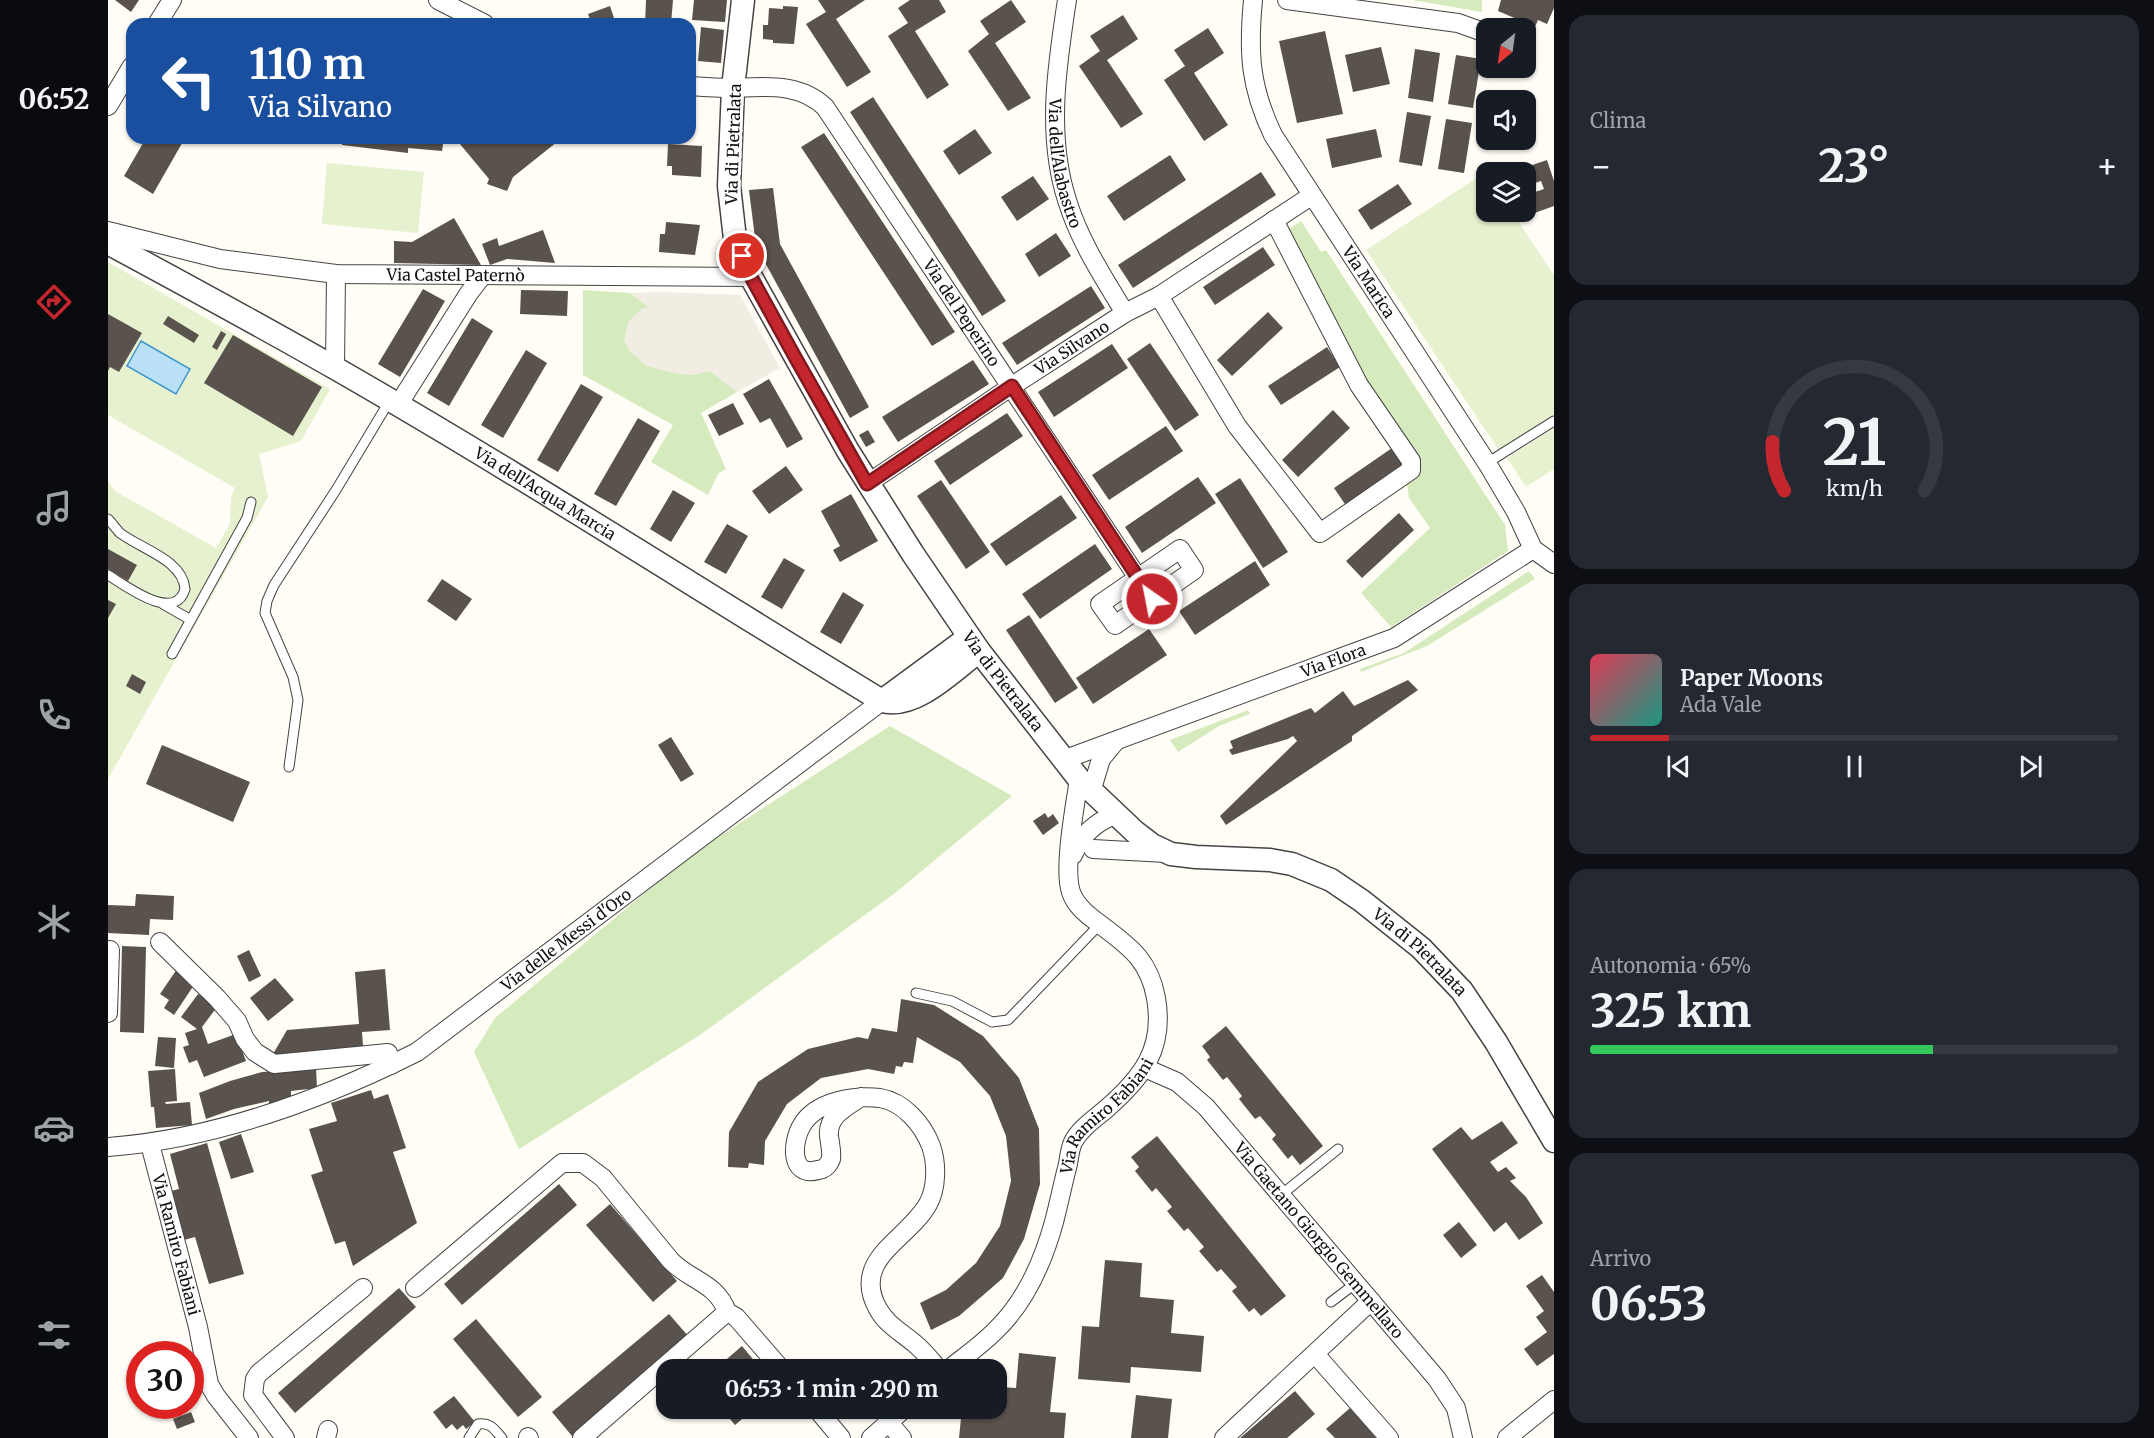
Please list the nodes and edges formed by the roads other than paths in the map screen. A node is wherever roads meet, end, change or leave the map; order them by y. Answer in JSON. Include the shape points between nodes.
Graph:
{"nodes":[{"id":1,"x":172,"y":0,"type":"edge"},
{"id":2,"x":438,"y":0,"type":"edge"},
{"id":3,"x":743,"y":0,"type":"edge"},
{"id":4,"x":1067,"y":0,"type":"edge"},
{"id":5,"x":1253,"y":0,"type":"edge"},
{"id":6,"x":1287,"y":0,"type":"edge"},
{"id":7,"x":161,"y":18,"type":"edge"},
{"id":8,"x":473,"y":18,"type":"edge"},
{"id":9,"x":1476,"y":29,"type":"edge"},
{"id":10,"x":126,"y":76,"type":"edge"},
{"id":11,"x":696,"y":86,"type":"edge"},
{"id":12,"x":733,"y":88,"type":"junction"},
{"id":13,"x":108,"y":106,"type":"edge"},
{"id":14,"x":1311,"y":196,"type":"junction"},
{"id":15,"x":1274,"y":220,"type":"junction"},
{"id":16,"x":108,"y":231,"type":"edge"},
{"id":17,"x":108,"y":243,"type":"edge"},
{"id":18,"x":336,"y":274,"type":"junction"},
{"id":19,"x":482,"y":276,"type":"junction"},
{"id":20,"x":751,"y":277,"type":"junction"},
{"id":21,"x":1159,"y":296,"type":"junction"},
{"id":22,"x":1125,"y":314,"type":"junction"},
{"id":23,"x":335,"y":368,"type":"junction"},
{"id":24,"x":1012,"y":386,"type":"junction"},
{"id":25,"x":394,"y":402,"type":"junction"},
{"id":26,"x":1554,"y":421,"type":"edge"},
{"id":27,"x":1487,"y":463,"type":"junction"},
{"id":28,"x":867,"y":484,"type":"junction"},
{"id":29,"x":251,"y":502,"type":"dead end"},
{"id":30,"x":108,"y":519,"type":"edge"},
{"id":31,"x":1533,"y":549,"type":"junction"},
{"id":32,"x":1554,"y":564,"type":"edge"},
{"id":33,"x":108,"y":575,"type":"edge"},
{"id":34,"x":1138,"y":577,"type":"junction"},
{"id":35,"x":1152,"y":599,"type":"junction"},
{"id":36,"x":160,"y":603,"type":"junction"},
{"id":37,"x":191,"y":620,"type":"junction"},
{"id":38,"x":974,"y":644,"type":"junction"},
{"id":39,"x":172,"y":654,"type":"dead end"},
{"id":40,"x":882,"y":701,"type":"junction"},
{"id":41,"x":1116,"y":741,"type":"junction"},
{"id":42,"x":1063,"y":760,"type":"junction"},
{"id":43,"x":289,"y":766,"type":"dead end"},
{"id":44,"x":1085,"y":786,"type":"junction"},
{"id":45,"x":1115,"y":815,"type":"junction"},
{"id":46,"x":1093,"y":849,"type":"junction"},
{"id":47,"x":1171,"y":854,"type":"junction"},
{"id":48,"x":1070,"y":862,"type":"junction"},
{"id":49,"x":1100,"y":924,"type":"junction"},
{"id":50,"x":160,"y":942,"type":"dead end"},
{"id":51,"x":110,"y":950,"type":"dead end"},
{"id":52,"x":916,"y":993,"type":"dead end"},
{"id":53,"x":108,"y":1013,"type":"edge"},
{"id":54,"x":391,"y":1065,"type":"junction"},
{"id":55,"x":1145,"y":1068,"type":"junction"},
{"id":56,"x":861,"y":1097,"type":"dead end"},
{"id":57,"x":1554,"y":1141,"type":"edge"},
{"id":58,"x":150,"y":1144,"type":"junction"},
{"id":59,"x":108,"y":1147,"type":"edge"},
{"id":60,"x":1338,"y":1149,"type":"dead end"},
{"id":61,"x":1281,"y":1195,"type":"junction"},
{"id":62,"x":1356,"y":1283,"type":"junction"},
{"id":63,"x":363,"y":1288,"type":"dead end"},
{"id":64,"x":415,"y":1288,"type":"dead end"},
{"id":65,"x":1371,"y":1301,"type":"junction"},
{"id":66,"x":1331,"y":1302,"type":"dead end"},
{"id":67,"x":727,"y":1312,"type":"junction"},
{"id":68,"x":1315,"y":1354,"type":"junction"},
{"id":69,"x":772,"y":1359,"type":"edge"},
{"id":70,"x":929,"y":1359,"type":"edge"},
{"id":71,"x":961,"y":1359,"type":"edge"},
{"id":72,"x":1554,"y":1400,"type":"edge"},
{"id":73,"x":826,"y":1419,"type":"edge"},
{"id":74,"x":893,"y":1419,"type":"edge"},
{"id":75,"x":889,"y":1423,"type":"junction"},
{"id":76,"x":249,"y":1438,"type":"edge"},
{"id":77,"x":285,"y":1438,"type":"edge"},
{"id":78,"x":469,"y":1438,"type":"edge"},
{"id":79,"x":502,"y":1438,"type":"edge"},
{"id":80,"x":582,"y":1438,"type":"edge"},
{"id":81,"x":842,"y":1438,"type":"edge"},
{"id":82,"x":871,"y":1438,"type":"edge"},
{"id":83,"x":902,"y":1438,"type":"edge"},
{"id":84,"x":1224,"y":1438,"type":"edge"},
{"id":85,"x":1389,"y":1438,"type":"edge"},
{"id":86,"x":1463,"y":1438,"type":"edge"},
{"id":87,"x":1507,"y":1438,"type":"edge"}],
"edges":[{"from":1,"to":7,"type":"street"},
{"from":2,"to":8,"type":"street"},
{"from":3,"to":12,"type":"street","name":"Via di Pietralata"},
{"from":4,"to":22,"type":"street","name":"Via dell'Alabastro","via":[[1056,82],[1059,167],[1067,202],[1081,235]]},
{"from":5,"to":14,"type":"street","name":"Via Marica","via":[[1250,57],[1259,101],[1273,135]]},
{"from":6,"to":9,"type":"street","via":[[1458,23]]},
{"from":10,"to":13,"type":"street"},
{"from":11,"to":12,"type":"street","name":"Via del Peperino"},
{"from":12,"to":20,"type":"street","name":"Via di Pietralata","via":[[730,203],[735,239]]},
{"from":12,"to":24,"type":"street","name":"Via del Peperino","via":[[791,88],[809,94],[825,107]]},
{"from":14,"to":15,"type":"street","name":"Via Silvano"},
{"from":14,"to":27,"type":"street","name":"Via Marica"},
{"from":15,"to":21,"type":"street","name":"Via Silvano"},
{"from":15,"to":21,"type":"street","via":[[1359,385],[1411,461],[1410,470],[1320,533],[1237,426]]},
{"from":16,"to":18,"type":"street","name":"Via Castel Paternò","via":[[243,263]]},
{"from":17,"to":23,"type":"street","name":"Via dell'Acqua Marcia"},
{"from":18,"to":19,"type":"street","name":"Via Castel Paternò"},
{"from":18,"to":23,"type":"street"},
{"from":19,"to":20,"type":"street","name":"Via Castel Paternò"},
{"from":19,"to":25,"type":"street"},
{"from":20,"to":28,"type":"street","name":"Via di Pietralata"},
{"from":21,"to":22,"type":"street","name":"Via Silvano"},
{"from":22,"to":24,"type":"street","name":"Via Silvano"},
{"from":23,"to":25,"type":"street","name":"Via dell'Acqua Marcia"},
{"from":24,"to":28,"type":"street","name":"Via Silvano"},
{"from":24,"to":34,"type":"street","name":"Via del Peperino"},
{"from":25,"to":40,"type":"street","name":"Via dell'Acqua Marcia"},
{"from":25,"to":43,"type":"lane","via":[[267,601],[265,613],[293,677],[298,700]]},
{"from":26,"to":27,"type":"lane"},
{"from":27,"to":31,"type":"street","name":"Via Marica"},
{"from":28,"to":38,"type":"street","name":"Via di Pietralata"},
{"from":29,"to":37,"type":"lane","via":[[247,518]]},
{"from":30,"to":36,"type":"lane","via":[[119,532],[180,573],[184,595],[177,601]]},
{"from":31,"to":32,"type":"street"},
{"from":31,"to":41,"type":"street","name":"Via Flora","via":[[1394,638]]},
{"from":33,"to":36,"type":"lane"},
{"from":34,"to":35,"type":"street","name":"Via del Peperino"},
{"from":34,"to":35,"type":"street","via":[[1100,603],[1114,625]]},
{"from":34,"to":35,"type":"street","via":[[1180,549],[1194,570]]},
{"from":36,"to":37,"type":"lane"},
{"from":37,"to":39,"type":"lane"},
{"from":38,"to":40,"type":"street"},
{"from":38,"to":42,"type":"street","name":"Via di Pietralata"},
{"from":40,"to":54,"type":"street","name":"Via delle Messi d'Oro","via":[[417,1052]]},
{"from":41,"to":42,"type":"street","name":"Via Flora"},
{"from":41,"to":44,"type":"street"},
{"from":42,"to":44,"type":"street","name":"Via di Pietralata"},
{"from":44,"to":45,"type":"street","name":"Via di Pietralata"},
{"from":44,"to":48,"type":"street","name":"Via Ramiro Fabiani"},
{"from":45,"to":46,"type":"street","via":[[1106,835]]},
{"from":45,"to":47,"type":"street","name":"Via di Pietralata"},
{"from":45,"to":48,"type":"street","via":[[1102,820],[1082,837]]},
{"from":46,"to":47,"type":"street"},
{"from":46,"to":48,"type":"street"},
{"from":47,"to":57,"type":"street","name":"Via di Pietralata","via":[[1292,864],[1331,880],[1362,901],[1412,940],[1462,991]]},
{"from":48,"to":49,"type":"street","name":"Via Ramiro Fabiani","via":[[1068,876],[1075,900]]},
{"from":49,"to":52,"type":"lane","via":[[1008,1020],[986,1020],[952,1001]]},
{"from":49,"to":55,"type":"street","name":"Via Ramiro Fabiani","via":[[1139,956],[1152,982],[1158,1034]]},
{"from":50,"to":54,"type":"street","via":[[237,1021],[255,1052],[274,1064],[388,1053]]},
{"from":51,"to":53,"type":"street"},
{"from":54,"to":58,"type":"street","name":"Via delle Messi d'Oro","via":[[245,1122]]},
{"from":55,"to":61,"type":"street","name":"Via Gaetano Giorgio Gemmellaro","via":[[1192,1093]]},
{"from":55,"to":71,"type":"street","name":"Via Ramiro Fabiani","via":[[1128,1089],[1082,1129],[1073,1143],[1053,1223],[1024,1295],[993,1333]]},
{"from":56,"to":70,"type":"street","via":[[881,1099],[900,1107],[919,1124],[932,1149],[935,1176],[929,1203],[877,1261],[871,1291],[884,1318]]},
{"from":58,"to":59,"type":"street","name":"Via delle Messi d'Oro"},
{"from":58,"to":76,"type":"street","name":"Via Ramiro Fabiani","via":[[209,1384]]},
{"from":60,"to":61,"type":"lane"},
{"from":61,"to":62,"type":"street","name":"Via Gaetano Giorgio Gemmellaro"},
{"from":62,"to":65,"type":"street","name":"Via Gaetano Giorgio Gemmellaro"},
{"from":62,"to":66,"type":"lane"},
{"from":63,"to":77,"type":"street","via":[[255,1379],[253,1395]]},
{"from":64,"to":67,"type":"street","via":[[562,1163],[576,1162],[589,1166],[603,1178],[670,1262],[714,1290]]},
{"from":65,"to":68,"type":"street"},
{"from":65,"to":86,"type":"street","name":"Via Gaetano Giorgio Gemmellaro","via":[[1447,1392],[1456,1408]]},
{"from":67,"to":69,"type":"street"},
{"from":67,"to":80,"type":"street"},
{"from":68,"to":84,"type":"street"},
{"from":68,"to":85,"type":"street"},
{"from":72,"to":87,"type":"street"},
{"from":73,"to":81,"type":"street"},
{"from":74,"to":75,"type":"street"},
{"from":75,"to":82,"type":"street"},
{"from":75,"to":83,"type":"street"},
{"from":78,"to":79,"type":"lane","via":[[478,1424],[485,1423],[493,1426]]}]}
